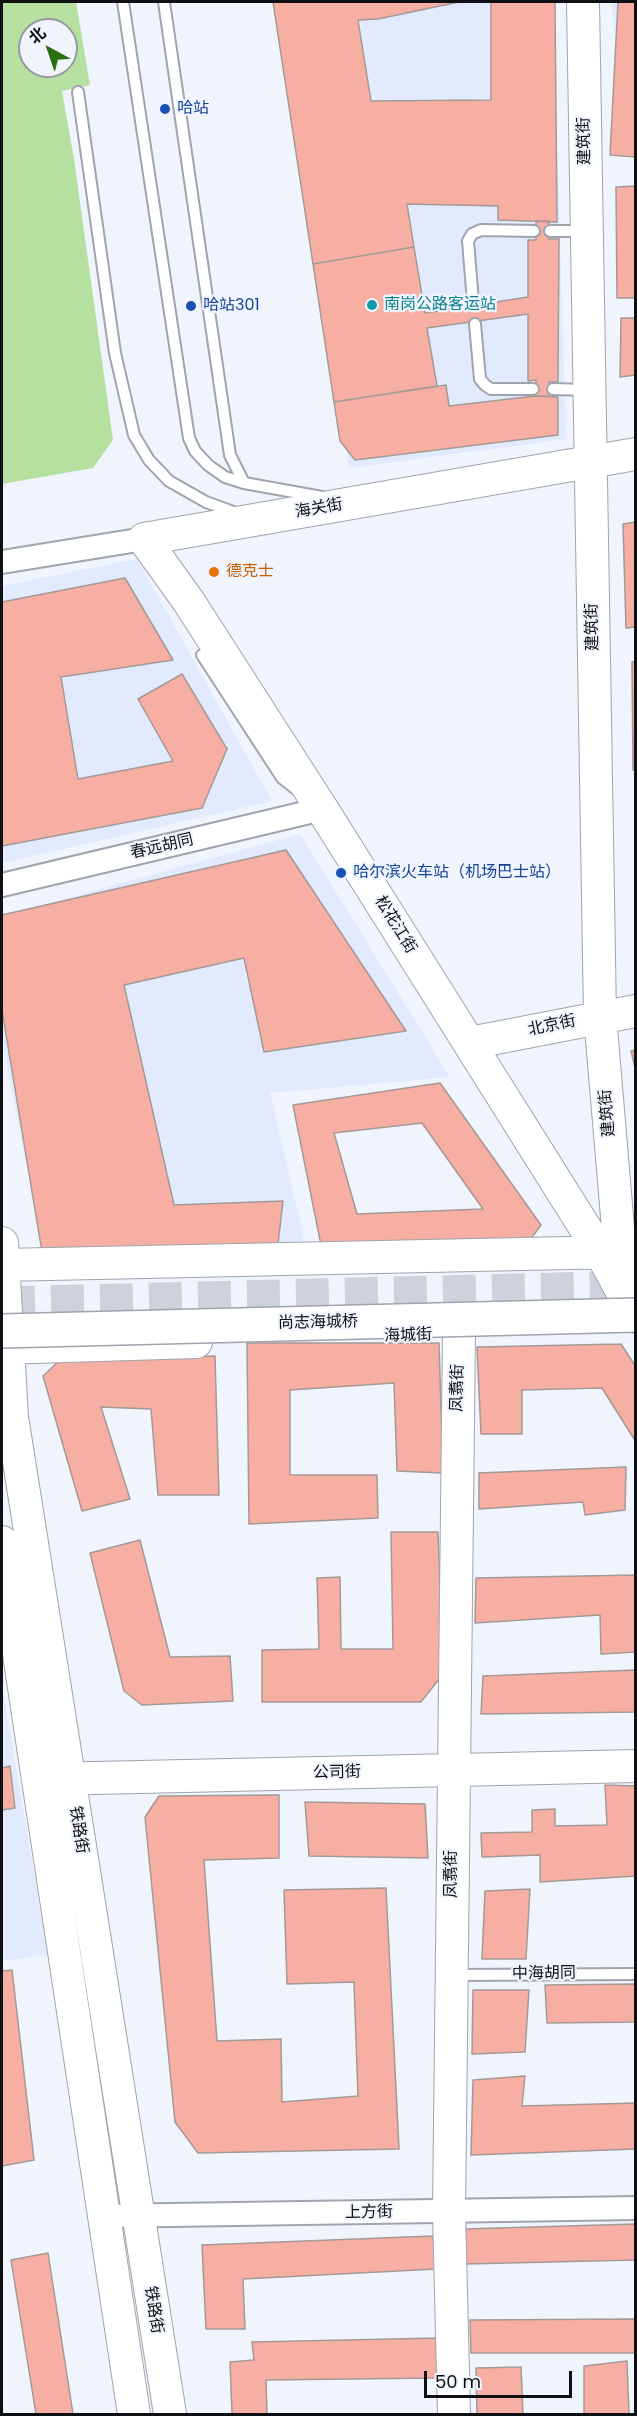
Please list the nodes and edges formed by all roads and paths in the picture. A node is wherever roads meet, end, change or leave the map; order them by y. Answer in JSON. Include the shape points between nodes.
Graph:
{"nodes":[{"id":1,"x":123,"y":2,"type":"edge"},
{"id":2,"x":164,"y":2,"type":"edge"},
{"id":3,"x":583,"y":2,"type":"edge"},
{"id":4,"x":78,"y":92,"type":"dead end"},
{"id":5,"x":534,"y":231,"type":"dead end"},
{"id":6,"x":550,"y":231,"type":"dead end"},
{"id":7,"x":587,"y":231,"type":"junction"},
{"id":8,"x":473,"y":302,"type":"dead end"},
{"id":9,"x":475,"y":324,"type":"dead end"},
{"id":10,"x":533,"y":388,"type":"dead end"},
{"id":11,"x":553,"y":389,"type":"dead end"},
{"id":12,"x":589,"y":390,"type":"junction"},
{"id":13,"x":636,"y":454,"type":"edge"},
{"id":14,"x":591,"y":462,"type":"junction"},
{"id":15,"x":244,"y":483,"type":"junction"},
{"id":16,"x":355,"y":502,"type":"junction"},
{"id":17,"x":256,"y":520,"type":"junction"},
{"id":18,"x":144,"y":539,"type":"junction"},
{"id":19,"x":2,"y":562,"type":"edge"},
{"id":20,"x":202,"y":656,"type":"dead end"},
{"id":21,"x":322,"y":809,"type":"junction"},
{"id":22,"x":2,"y":885,"type":"edge"},
{"id":23,"x":636,"y":1011,"type":"edge"},
{"id":24,"x":600,"y":1016,"type":"junction"},
{"id":25,"x":470,"y":1043,"type":"junction"},
{"id":26,"x":619,"y":1252,"type":"edge"},
{"id":27,"x":2,"y":1258,"type":"edge"},
{"id":28,"x":636,"y":1280,"type":"edge"},
{"id":29,"x":636,"y":1316,"type":"edge"},
{"id":30,"x":636,"y":1331,"type":"edge"},
{"id":31,"x":459,"y":1334,"type":"junction"},
{"id":32,"x":4,"y":1342,"type":"edge"},
{"id":33,"x":2,"y":1542,"type":"edge"},
{"id":34,"x":636,"y":1766,"type":"edge"},
{"id":35,"x":452,"y":1770,"type":"junction"},
{"id":36,"x":38,"y":1779,"type":"junction"},
{"id":37,"x":70,"y":1779,"type":"junction"},
{"id":38,"x":636,"y":1974,"type":"edge"},
{"id":39,"x":452,"y":1975,"type":"junction"},
{"id":40,"x":636,"y":2208,"type":"edge"},
{"id":41,"x":449,"y":2212,"type":"junction"},
{"id":42,"x":103,"y":2216,"type":"junction"},
{"id":43,"x":139,"y":2216,"type":"junction"},
{"id":44,"x":134,"y":2415,"type":"edge"},
{"id":45,"x":170,"y":2415,"type":"edge"},
{"id":46,"x":454,"y":2415,"type":"edge"}],
"edges":[{"from":1,"to":15,"type":"lane","via":[[189,438],[208,465],[225,477]]},
{"from":2,"to":15,"type":"lane","via":[[230,455]]},
{"from":3,"to":7,"type":"street","name":"建筑街"},
{"from":4,"to":17,"type":"lane","via":[[115,353],[134,435],[149,460],[169,481],[206,502]]},
{"from":5,"to":8,"type":"lane","via":[[481,230],[472,234],[468,241]]},
{"from":6,"to":7,"type":"lane"},
{"from":7,"to":12,"type":"street","name":"建筑街"},
{"from":9,"to":10,"type":"lane","via":[[480,378],[485,385],[491,389]]},
{"from":11,"to":12,"type":"lane"},
{"from":12,"to":14,"type":"street","name":"建筑街"},
{"from":13,"to":14,"type":"street","name":"海关街"},
{"from":14,"to":16,"type":"street","name":"海关街"},
{"from":14,"to":24,"type":"street","name":"建筑街"},
{"from":15,"to":16,"type":"lane"},
{"from":16,"to":17,"type":"street","name":"海关街"},
{"from":17,"to":18,"type":"street","name":"海关街"},
{"from":18,"to":19,"type":"street","name":"海关街"},
{"from":18,"to":21,"type":"street","name":"松花江街"},
{"from":20,"to":21,"type":"lane","via":[[282,778]]},
{"from":21,"to":22,"type":"street","name":"春远胡同"},
{"from":21,"to":25,"type":"street","name":"松花江街"},
{"from":23,"to":24,"type":"street","name":"北京街"},
{"from":24,"to":25,"type":"street","name":"北京街"},
{"from":24,"to":26,"type":"street","name":"建筑街"},
{"from":25,"to":26,"type":"street","name":"松花江街"},
{"from":26,"to":27,"type":"street"},
{"from":26,"to":28,"type":"street","name":"松花江街"},
{"from":26,"to":29,"type":"street","name":"松花江街"},
{"from":27,"to":32,"type":"street","name":"铁路街"},
{"from":29,"to":32,"type":"main road","name":"尚志海城桥","bridge":true},
{"from":30,"to":31,"type":"street","name":"海城街"},
{"from":31,"to":32,"type":"street","name":"海城街"},
{"from":31,"to":35,"type":"street","name":"凤翥街"},
{"from":32,"to":37,"type":"street","name":"铁路街","via":[[12,1418]]},
{"from":33,"to":36,"type":"street","name":"铁路街"},
{"from":34,"to":35,"type":"street","name":"公司街"},
{"from":35,"to":37,"type":"street","name":"公司街"},
{"from":35,"to":39,"type":"street","name":"凤翥街"},
{"from":36,"to":37,"type":"street","name":"公司街"},
{"from":36,"to":42,"type":"street","name":"铁路街"},
{"from":37,"to":43,"type":"street","name":"铁路街"},
{"from":38,"to":39,"type":"lane","name":"中海胡同"},
{"from":39,"to":41,"type":"street","name":"凤翥街"},
{"from":40,"to":41,"type":"street","name":"上方街"},
{"from":41,"to":43,"type":"street","name":"上方街"},
{"from":41,"to":46,"type":"street","name":"凤翥街"},
{"from":42,"to":43,"type":"street","name":"上方街"},
{"from":42,"to":44,"type":"street","name":"铁路街"},
{"from":43,"to":45,"type":"street","name":"铁路街"}]}
